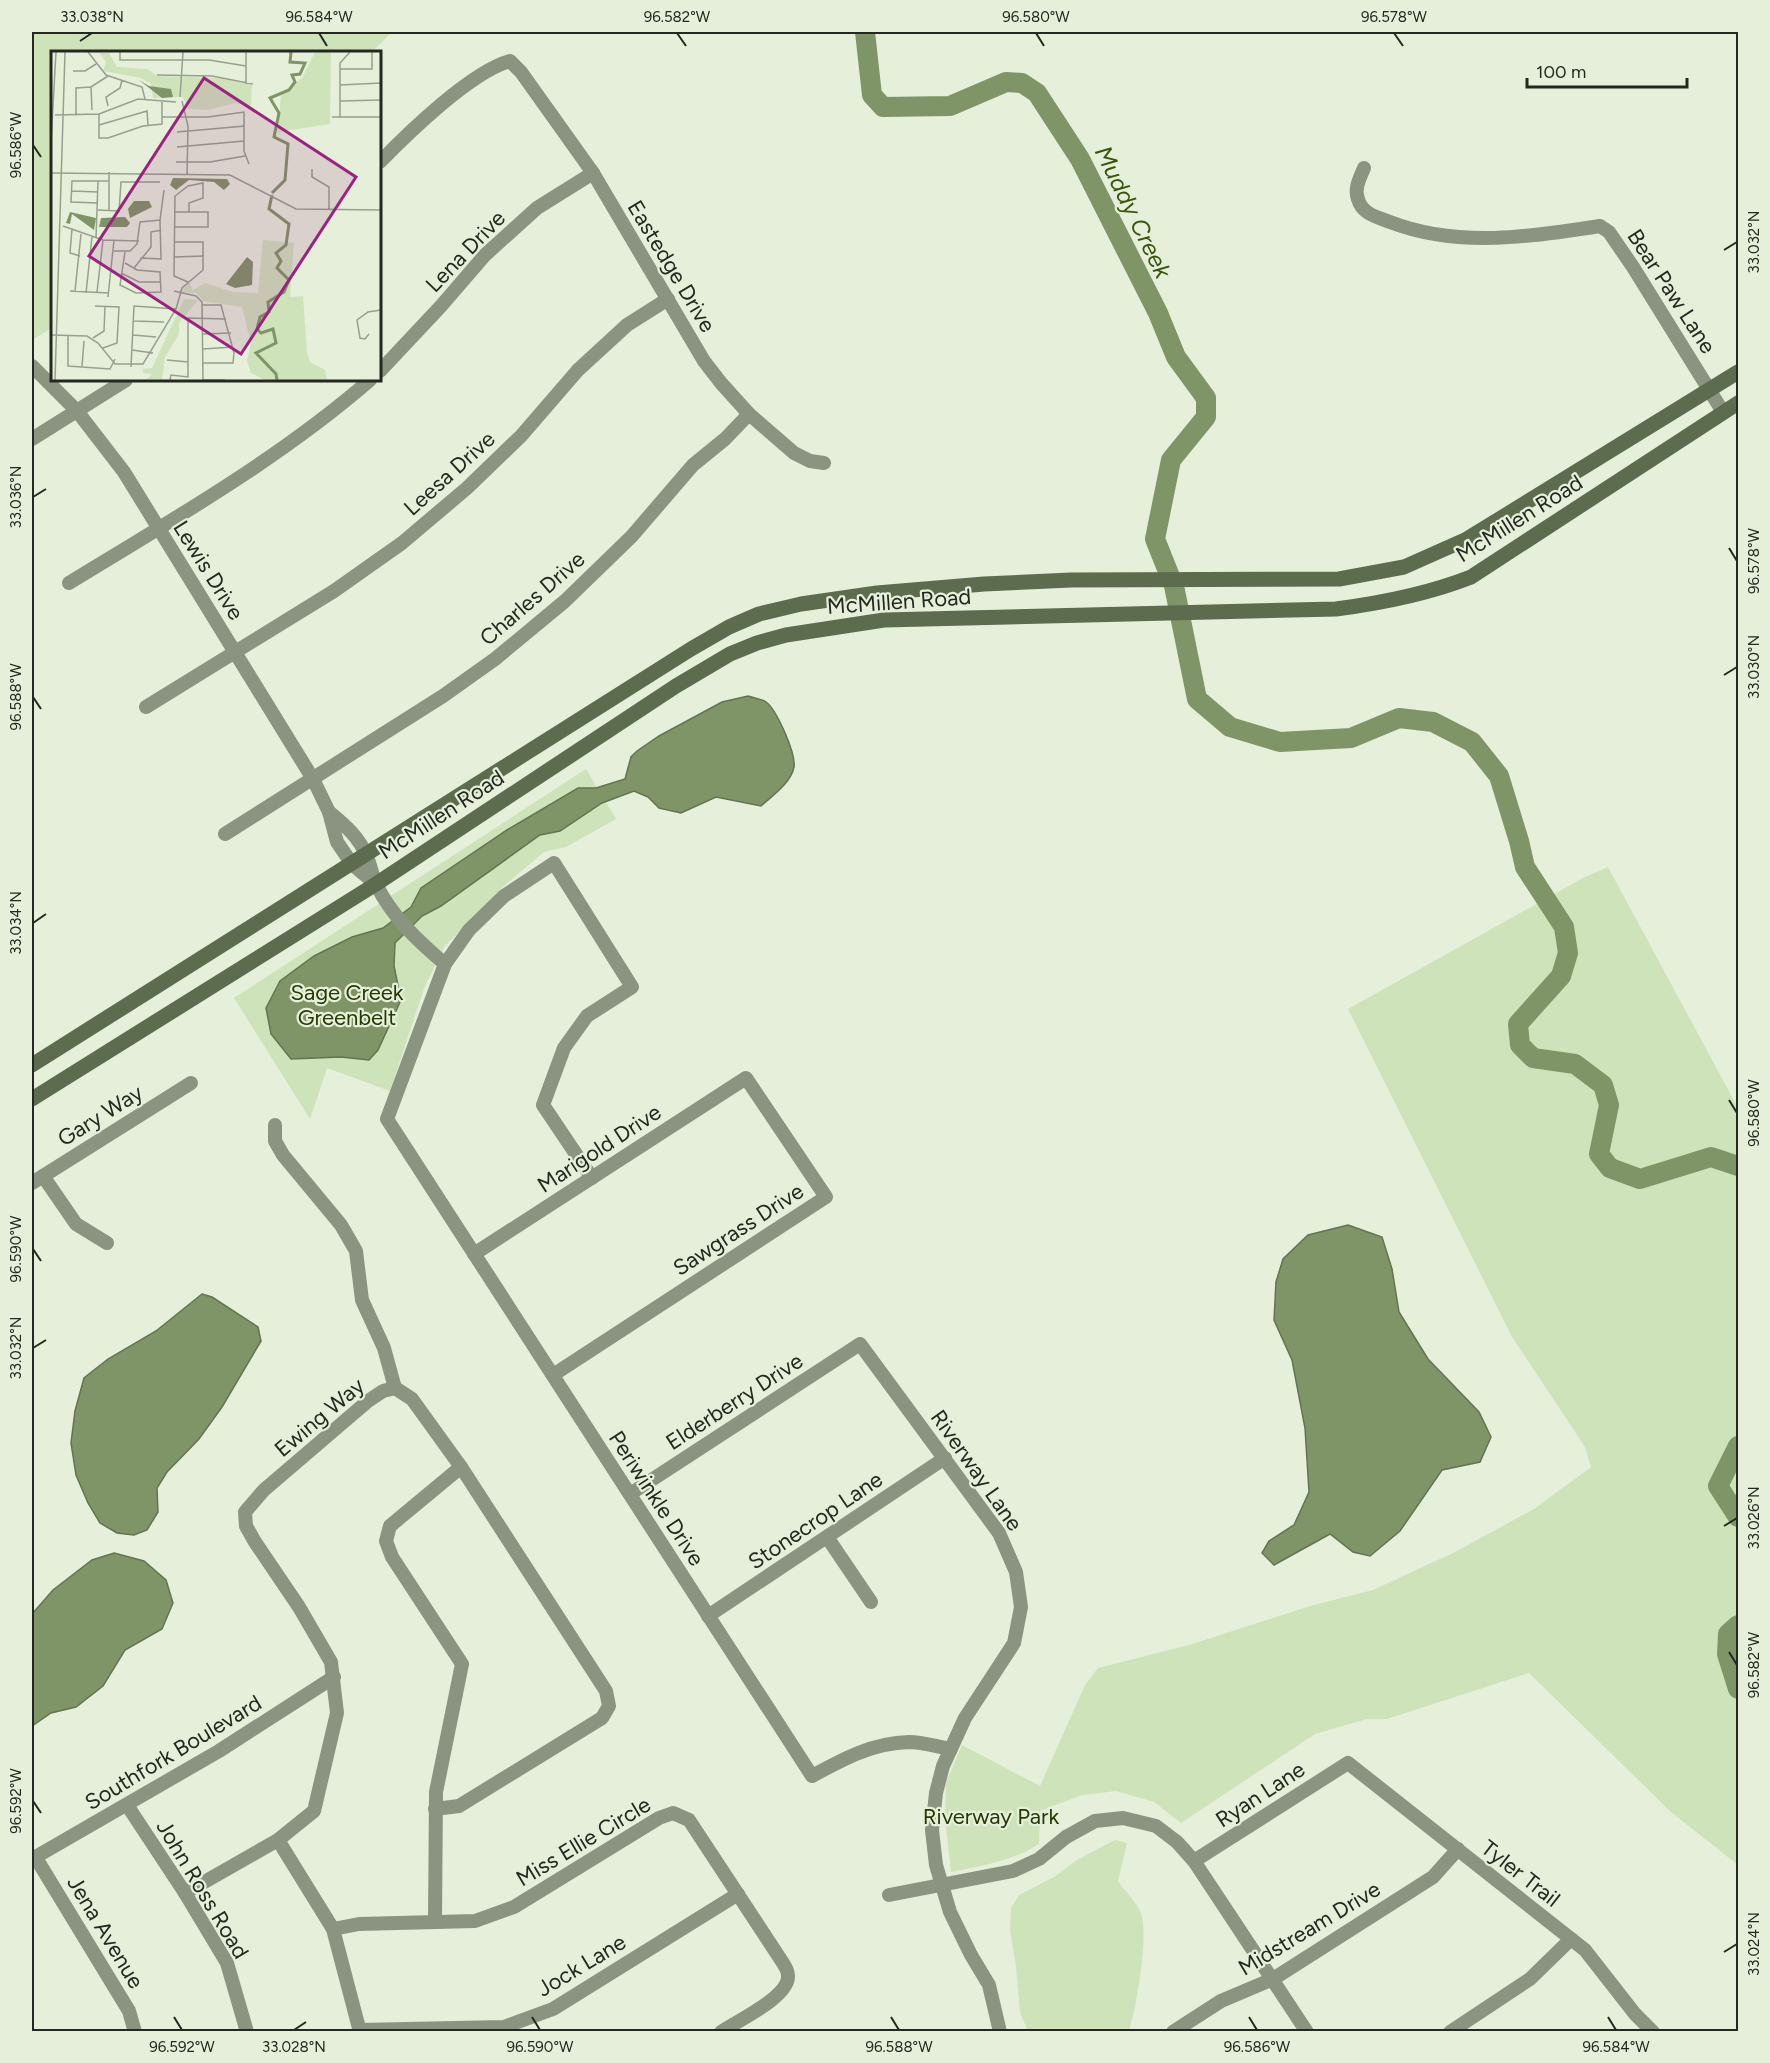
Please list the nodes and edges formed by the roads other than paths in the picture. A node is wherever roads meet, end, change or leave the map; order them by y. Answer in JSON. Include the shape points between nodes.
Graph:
{"nodes":[{"id":1,"x":381,"y":161,"type":"edge"},
{"id":2,"x":1364,"y":168,"type":"dead end"},
{"id":3,"x":593,"y":173,"type":"junction"},
{"id":4,"x":668,"y":298,"type":"junction"},
{"id":5,"x":32,"y":366,"type":"edge"},
{"id":6,"x":381,"y":370,"type":"edge"},
{"id":7,"x":1738,"y":372,"type":"edge"},
{"id":8,"x":124,"y":381,"type":"edge"},
{"id":9,"x":369,"y":381,"type":"edge"},
{"id":10,"x":1710,"y":390,"type":"junction"},
{"id":11,"x":1738,"y":403,"type":"edge"},
{"id":12,"x":76,"y":411,"type":"junction"},
{"id":13,"x":1724,"y":412,"type":"junction"},
{"id":14,"x":749,"y":414,"type":"junction"},
{"id":15,"x":32,"y":439,"type":"edge"},
{"id":16,"x":824,"y":463,"type":"dead end"},
{"id":17,"x":158,"y":528,"type":"junction"},
{"id":18,"x":69,"y":583,"type":"dead end"},
{"id":19,"x":235,"y":652,"type":"junction"},
{"id":20,"x":146,"y":707,"type":"dead end"},
{"id":21,"x":313,"y":778,"type":"junction"},
{"id":22,"x":329,"y":812,"type":"junction"},
{"id":23,"x":225,"y":834,"type":"dead end"},
{"id":24,"x":367,"y":855,"type":"junction"},
{"id":25,"x":352,"y":864,"type":"junction"},
{"id":26,"x":376,"y":884,"type":"junction"},
{"id":27,"x":445,"y":964,"type":"junction"},
{"id":28,"x":32,"y":1065,"type":"edge"},
{"id":29,"x":746,"y":1078,"type":"joint"},
{"id":30,"x":191,"y":1083,"type":"dead end"},
{"id":31,"x":32,"y":1099,"type":"edge"},
{"id":32,"x":275,"y":1125,"type":"dead end"},
{"id":33,"x":592,"y":1178,"type":"junction"},
{"id":34,"x":37,"y":1179,"type":"edge"},
{"id":35,"x":107,"y":1243,"type":"dead end"},
{"id":36,"x":474,"y":1254,"type":"junction"},
{"id":37,"x":860,"y":1344,"type":"joint"},
{"id":38,"x":553,"y":1375,"type":"junction"},
{"id":39,"x":394,"y":1389,"type":"junction"},
{"id":40,"x":945,"y":1458,"type":"junction"},
{"id":41,"x":461,"y":1467,"type":"junction"},
{"id":42,"x":630,"y":1494,"type":"junction"},
{"id":43,"x":827,"y":1537,"type":"junction"},
{"id":44,"x":871,"y":1602,"type":"dead end"},
{"id":45,"x":708,"y":1616,"type":"junction"},
{"id":46,"x":334,"y":1677,"type":"junction"},
{"id":47,"x":951,"y":1749,"type":"junction"},
{"id":48,"x":1348,"y":1763,"type":"joint"},
{"id":49,"x":127,"y":1805,"type":"junction"},
{"id":50,"x":435,"y":1809,"type":"junction"},
{"id":51,"x":278,"y":1840,"type":"junction"},
{"id":52,"x":1458,"y":1850,"type":"junction"},
{"id":53,"x":34,"y":1858,"type":"edge"},
{"id":54,"x":1194,"y":1861,"type":"junction"},
{"id":55,"x":942,"y":1885,"type":"junction"},
{"id":56,"x":185,"y":1893,"type":"junction"},
{"id":57,"x":738,"y":1894,"type":"junction"},
{"id":58,"x":889,"y":1895,"type":"dead end"},
{"id":59,"x":435,"y":1922,"type":"junction"},
{"id":60,"x":333,"y":1929,"type":"junction"},
{"id":61,"x":1571,"y":1939,"type":"junction"},
{"id":62,"x":1273,"y":1979,"type":"junction"},
{"id":63,"x":135,"y":2031,"type":"edge"},
{"id":64,"x":247,"y":2031,"type":"edge"},
{"id":65,"x":360,"y":2031,"type":"edge"},
{"id":66,"x":721,"y":2031,"type":"edge"},
{"id":67,"x":1000,"y":2031,"type":"edge"},
{"id":68,"x":1173,"y":2031,"type":"edge"},
{"id":69,"x":1307,"y":2031,"type":"edge"},
{"id":70,"x":1450,"y":2031,"type":"edge"},
{"id":71,"x":1653,"y":2031,"type":"edge"}],
"edges":[{"from":1,"to":3,"type":"street","name":"Eastedge Drive","via":[[445,102],[496,65],[510,62]]},
{"from":2,"to":10,"type":"street","name":"Bear Paw Lane","via":[[1356,187],[1361,207],[1413,231],[1495,239],[1600,226],[1609,232],[1633,267]]},
{"from":3,"to":4,"type":"street","name":"Eastedge Drive"},
{"from":3,"to":6,"type":"street","name":"Lena Drive","via":[[537,208],[485,255]]},
{"from":4,"to":14,"type":"street","name":"Eastedge Drive","via":[[704,361]]},
{"from":4,"to":19,"type":"street","name":"Leesa Drive","via":[[627,325],[578,370],[506,451],[402,543],[334,591]]},
{"from":5,"to":12,"type":"street","name":"Lewis Drive"},
{"from":7,"to":10,"type":"main road","name":"McMillen Road"},
{"from":8,"to":12,"type":"street"},
{"from":9,"to":17,"type":"street","via":[[286,447]]},
{"from":10,"to":13,"type":"street","name":"Bear Paw Lane"},
{"from":10,"to":24,"type":"main road","name":"McMillen Road","via":[[1467,540],[1404,567],[1339,579],[1071,580],[938,587],[833,599],[759,614],[691,649]]},
{"from":11,"to":13,"type":"main road","name":"McMillen Road"},
{"from":12,"to":15,"type":"street"},
{"from":12,"to":17,"type":"street","name":"Lewis Drive","via":[[124,472]]},
{"from":13,"to":26,"type":"main road","name":"McMillen Road","via":[[1472,577],[1398,599],[1336,609],[884,620],[786,635],[730,654]]},
{"from":14,"to":16,"type":"street","name":"Eastedge Drive","via":[[794,453]]},
{"from":14,"to":21,"type":"street","name":"Charles Drive","via":[[693,465],[632,536],[548,616],[443,696]]},
{"from":17,"to":18,"type":"street"},
{"from":17,"to":19,"type":"street","name":"Lewis Drive"},
{"from":19,"to":20,"type":"street","name":"Leesa Drive"},
{"from":19,"to":21,"type":"street","name":"Lewis Drive"},
{"from":21,"to":22,"type":"street","name":"Lewis Drive"},
{"from":21,"to":23,"type":"street","name":"Charles Drive"},
{"from":22,"to":24,"type":"street","name":"Lewis Drive","via":[[352,831]]},
{"from":22,"to":25,"type":"street","name":"Lewis Drive","via":[[337,842]]},
{"from":24,"to":25,"type":"main road","name":"McMillen Road"},
{"from":24,"to":26,"type":"street","name":"Lewis Drive"},
{"from":25,"to":26,"type":"street","name":"Lewis Drive"},
{"from":25,"to":28,"type":"main road","name":"McMillen Road"},
{"from":26,"to":27,"type":"street","name":"Lewis Drive","via":[[412,936]]},
{"from":26,"to":31,"type":"main road","name":"McMillen Road"},
{"from":27,"to":33,"type":"street","via":[[469,930],[504,896],[554,862],[632,987],[587,1017],[564,1048],[543,1105]]},
{"from":27,"to":36,"type":"street","name":"Periwinkle Drive","via":[[387,1119]]},
{"from":29,"to":33,"type":"street","name":"Marigold Drive"},
{"from":29,"to":38,"type":"street","name":"Sawgrass Drive","via":[[826,1197]]},
{"from":30,"to":34,"type":"street","name":"Gary Way"},
{"from":32,"to":39,"type":"street","via":[[275,1141],[283,1155],[341,1225],[356,1251],[362,1300],[384,1348]]},
{"from":33,"to":36,"type":"street","name":"Marigold Drive"},
{"from":34,"to":35,"type":"street","via":[[76,1224]]},
{"from":36,"to":38,"type":"street","name":"Periwinkle Drive"},
{"from":37,"to":40,"type":"street","name":"Riverway Lane"},
{"from":37,"to":42,"type":"street","name":"Elderberry Drive"},
{"from":38,"to":42,"type":"street","name":"Periwinkle Drive"},
{"from":39,"to":41,"type":"street","name":"Ewing Way","via":[[412,1399]]},
{"from":39,"to":46,"type":"street","name":"Ewing Way","via":[[368,1401],[264,1490],[245,1512],[246,1526],[320,1642]]},
{"from":40,"to":43,"type":"street","name":"Stonecrop Lane"},
{"from":40,"to":47,"type":"street","name":"Riverway Lane","via":[[999,1533],[1016,1572],[1021,1607],[1014,1643],[964,1718]]},
{"from":41,"to":50,"type":"street","via":[[390,1526],[386,1541],[392,1557],[462,1664]]},
{"from":41,"to":50,"type":"street","name":"Ewing Way","via":[[606,1691],[609,1706],[602,1718],[459,1806]]},
{"from":42,"to":45,"type":"street","name":"Periwinkle Drive"},
{"from":43,"to":44,"type":"street"},
{"from":43,"to":45,"type":"street","name":"Stonecrop Lane"},
{"from":45,"to":47,"type":"street","name":"Periwinkle Drive","via":[[812,1776],[853,1754],[882,1745],[911,1742]]},
{"from":46,"to":49,"type":"street","name":"Southfork Boulevard"},
{"from":46,"to":51,"type":"street","name":"Ewing Way","via":[[337,1713],[314,1810]]},
{"from":47,"to":55,"type":"street","name":"Riverway Lane","via":[[936,1793],[932,1830]]},
{"from":48,"to":52,"type":"street","name":"Tyler Trail"},
{"from":48,"to":54,"type":"street","name":"Ryan Lane"},
{"from":49,"to":53,"type":"street","name":"Southfork Boulevard"},
{"from":49,"to":56,"type":"street","name":"John Ross Road"},
{"from":50,"to":59,"type":"street"},
{"from":51,"to":56,"type":"street","name":"Ewing Way"},
{"from":51,"to":60,"type":"street"},
{"from":52,"to":61,"type":"street","name":"Tyler Trail"},
{"from":52,"to":62,"type":"street","name":"Midstream Drive","via":[[1434,1877]]},
{"from":53,"to":63,"type":"street","name":"Jena Avenue","via":[[129,2011]]},
{"from":54,"to":55,"type":"street","via":[[1156,1826],[1123,1818],[1095,1821],[1066,1837],[1039,1859],[1013,1871]]},
{"from":54,"to":62,"type":"street"},
{"from":55,"to":58,"type":"street"},
{"from":55,"to":67,"type":"street","name":"Riverway Lane","via":[[970,1955],[989,1985]]},
{"from":56,"to":64,"type":"street","name":"John Ross Road","via":[[227,1963]]},
{"from":57,"to":59,"type":"street","name":"Miss Ellie Circle","via":[[689,1820],[673,1813],[514,1907],[475,1921]]},
{"from":57,"to":65,"type":"street","name":"Jock Lane","via":[[553,2009],[504,2027]]},
{"from":57,"to":66,"type":"street","name":"Miss Ellie Circle","via":[[788,1975],[778,1996]]},
{"from":59,"to":60,"type":"street","name":"Miss Ellie Circle","via":[[359,1924]]},
{"from":60,"to":65,"type":"street"},
{"from":61,"to":70,"type":"street","via":[[1530,1979]]},
{"from":61,"to":71,"type":"street","name":"Tyler Trail","via":[[1586,1950],[1635,2014]]},
{"from":62,"to":68,"type":"street","name":"Midstream Drive","via":[[1221,2001]]},
{"from":62,"to":69,"type":"street"}]}
